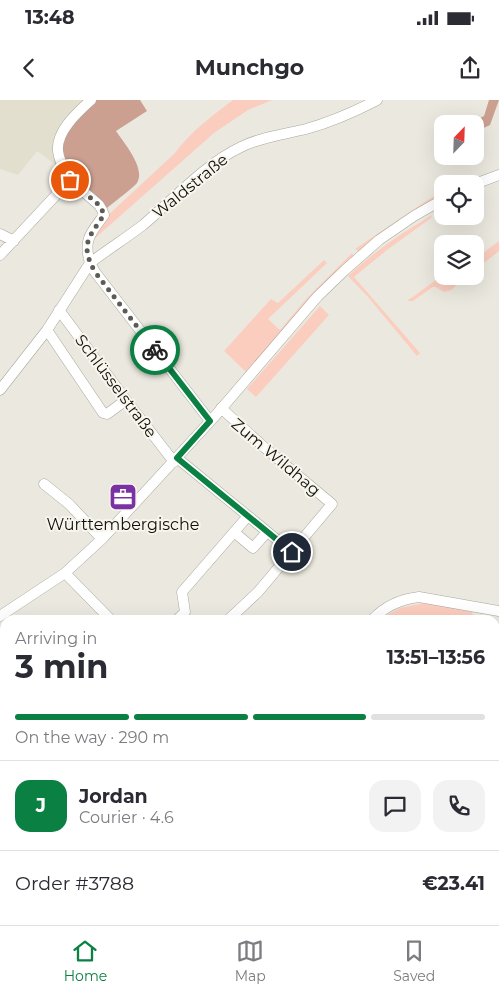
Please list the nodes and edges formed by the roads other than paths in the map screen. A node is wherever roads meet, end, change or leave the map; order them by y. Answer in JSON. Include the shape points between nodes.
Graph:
{"nodes":[{"id":1,"x":91,"y":100,"type":"edge"},
{"id":2,"x":377,"y":100,"type":"edge"},
{"id":3,"x":356,"y":105,"type":"edge"},
{"id":4,"x":499,"y":175,"type":"edge"},
{"id":5,"x":70,"y":180,"type":"junction"},
{"id":6,"x":484,"y":181,"type":"edge"},
{"id":7,"x":434,"y":205,"type":"edge"},
{"id":8,"x":0,"y":234,"type":"edge"},
{"id":9,"x":14,"y":241,"type":"junction"},
{"id":10,"x":0,"y":255,"type":"edge"},
{"id":11,"x":90,"y":263,"type":"junction"},
{"id":12,"x":60,"y":310,"type":"junction"},
{"id":13,"x":47,"y":330,"type":"junction"},
{"id":14,"x":0,"y":390,"type":"edge"},
{"id":15,"x":126,"y":400,"type":"junction"},
{"id":16,"x":221,"y":408,"type":"junction"},
{"id":17,"x":210,"y":421,"type":"junction"},
{"id":18,"x":175,"y":460,"type":"junction"},
{"id":19,"x":44,"y":484,"type":"dead end"},
{"id":20,"x":248,"y":516,"type":"junction"},
{"id":21,"x":234,"y":532,"type":"junction"},
{"id":22,"x":267,"y":532,"type":"junction"},
{"id":23,"x":102,"y":539,"type":"junction"},
{"id":24,"x":292,"y":552,"type":"junction"},
{"id":25,"x":65,"y":573,"type":"junction"},
{"id":26,"x":499,"y":612,"type":"edge"},
{"id":27,"x":2,"y":615,"type":"edge"},
{"id":28,"x":105,"y":615,"type":"edge"},
{"id":29,"x":182,"y":615,"type":"edge"},
{"id":30,"x":233,"y":615,"type":"edge"},
{"id":31,"x":378,"y":615,"type":"edge"}],
"edges":[{"from":1,"to":5,"type":"street","via":[[69,122],[58,145],[60,161]]},
{"from":2,"to":3,"type":"street","name":"Waldstraße"},
{"from":3,"to":11,"type":"street","name":"Waldstraße","via":[[308,128],[264,139],[231,152],[142,226]]},
{"from":4,"to":6,"type":"street"},
{"from":5,"to":9,"type":"street"},
{"from":5,"to":11,"type":"street","via":[[99,205],[104,215],[87,243]]},
{"from":7,"to":16,"type":"street","via":[[379,240],[344,270]]},
{"from":8,"to":9,"type":"street"},
{"from":9,"to":10,"type":"street"},
{"from":11,"to":12,"type":"street","name":"Waldstraße"},
{"from":11,"to":17,"type":"street"},
{"from":12,"to":13,"type":"street","name":"Waldstraße"},
{"from":12,"to":15,"type":"street","name":"Schlüsselstraße"},
{"from":13,"to":14,"type":"street","name":"Waldstraße"},
{"from":13,"to":15,"type":"street","via":[[104,413]]},
{"from":15,"to":18,"type":"street","name":"Schlüsselstraße"},
{"from":16,"to":17,"type":"street"},
{"from":16,"to":24,"type":"street","name":"Zum Wildhag","via":[[332,504]]},
{"from":17,"to":18,"type":"street"},
{"from":18,"to":20,"type":"street","name":"Schlüsselstraße"},
{"from":18,"to":23,"type":"street"},
{"from":19,"to":23,"type":"street","via":[[69,504]]},
{"from":20,"to":21,"type":"street"},
{"from":20,"to":22,"type":"street","name":"Schlüsselstraße"},
{"from":21,"to":22,"type":"street","via":[[253,548]]},
{"from":21,"to":29,"type":"street","via":[[182,592],[185,612]]},
{"from":22,"to":24,"type":"street","name":"Schlüsselstraße"},
{"from":23,"to":25,"type":"street"},
{"from":24,"to":30,"type":"street"},
{"from":25,"to":27,"type":"street"},
{"from":25,"to":28,"type":"street"},
{"from":26,"to":31,"type":"street","via":[[419,597],[392,605]]}]}
